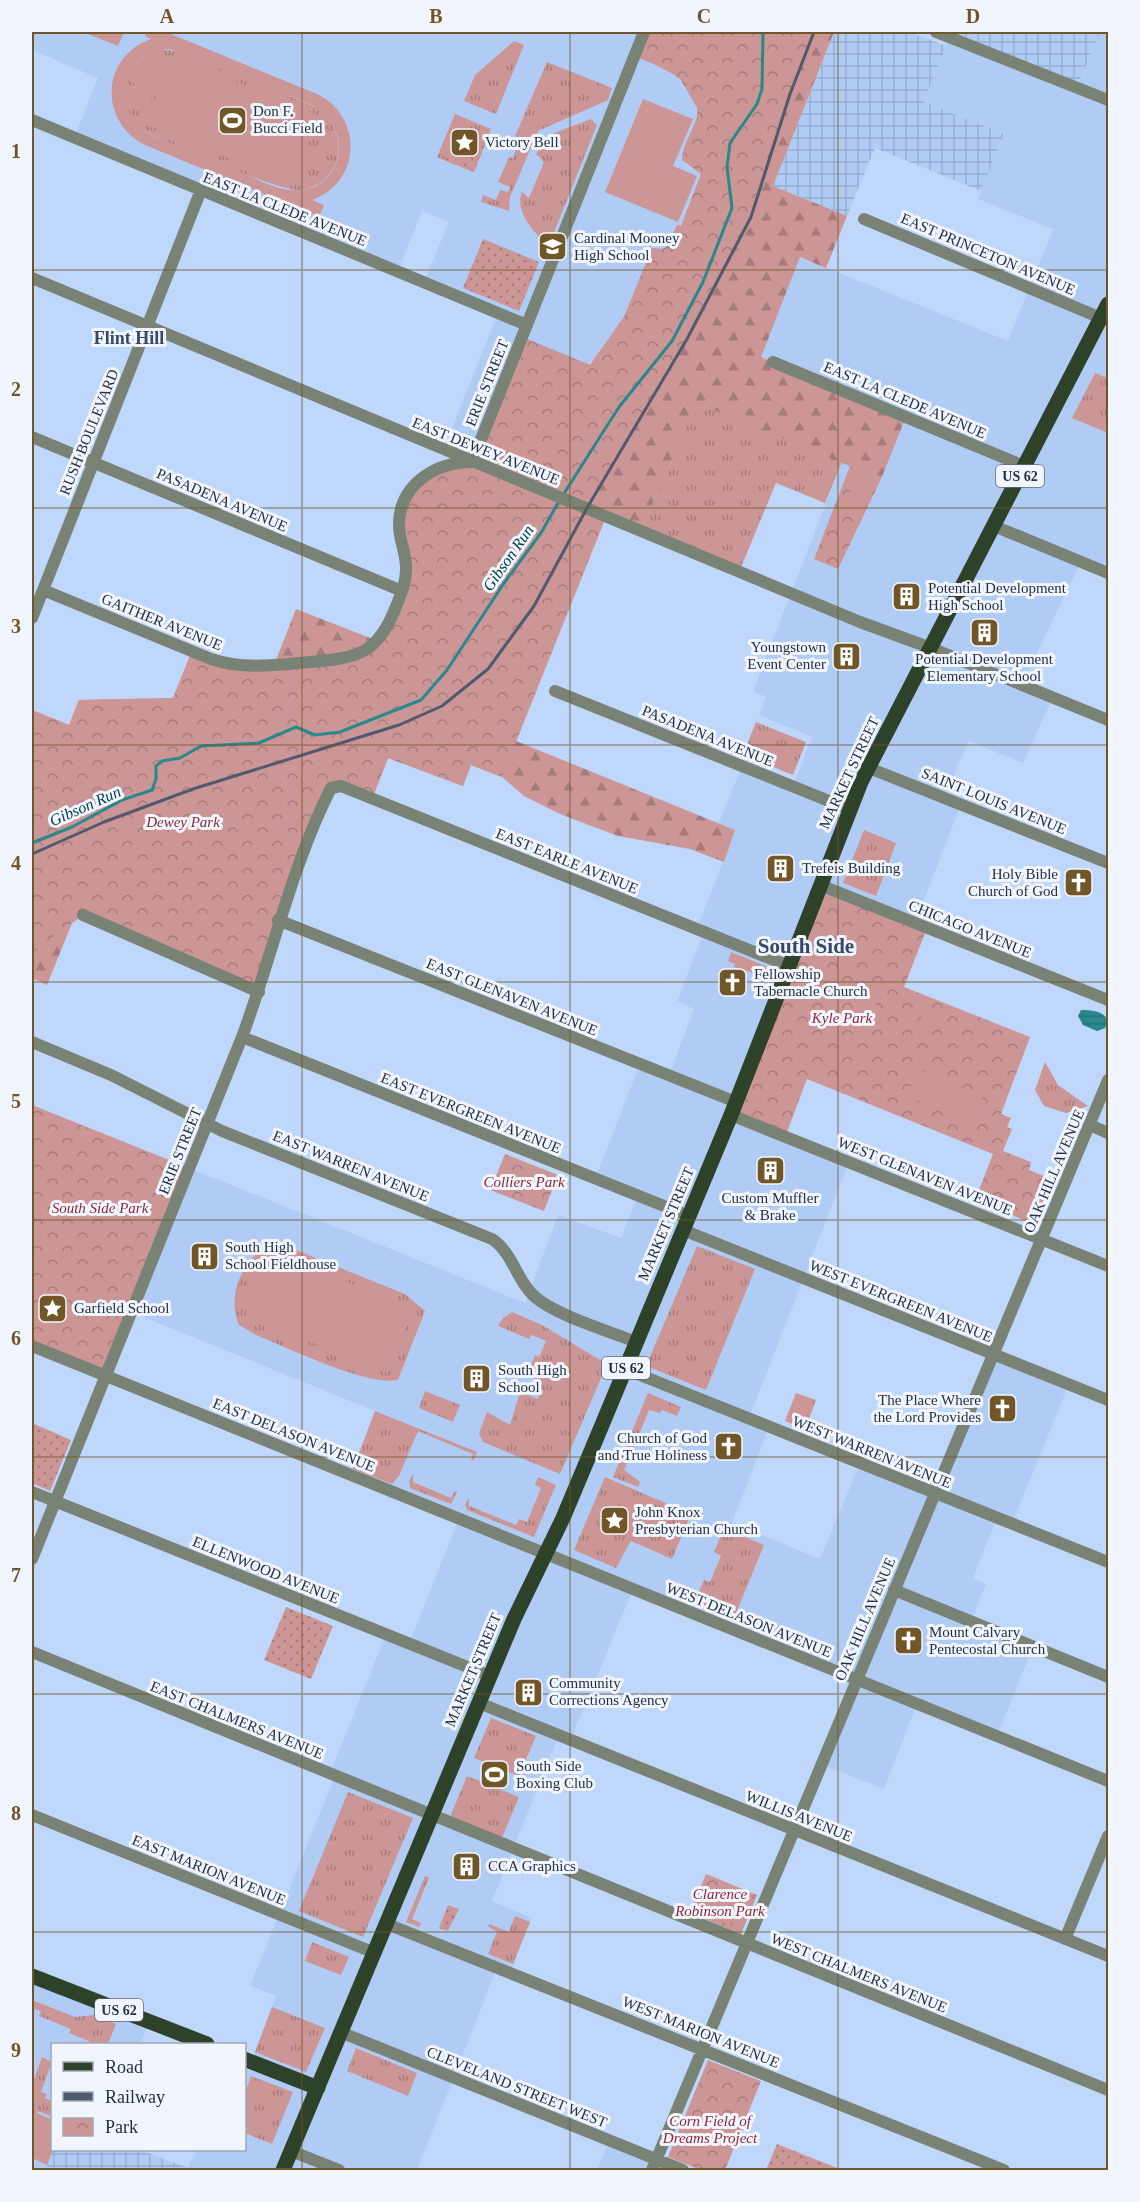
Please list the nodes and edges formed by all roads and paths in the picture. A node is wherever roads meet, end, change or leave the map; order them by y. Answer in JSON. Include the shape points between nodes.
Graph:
{"nodes":[{"id":1,"x":644,"y":32,"type":"edge"},
{"id":2,"x":936,"y":32,"type":"edge"},
{"id":3,"x":1108,"y":100,"type":"edge"},
{"id":4,"x":32,"y":120,"type":"edge"},
{"id":5,"x":201,"y":190,"type":"junction"},
{"id":6,"x":864,"y":219,"type":"dead end"},
{"id":7,"x":32,"y":278,"type":"edge"},
{"id":8,"x":1105,"y":311,"type":"edge"},
{"id":9,"x":527,"y":325,"type":"junction"},
{"id":10,"x":147,"y":326,"type":"junction"},
{"id":11,"x":773,"y":362,"type":"dead end"},
{"id":12,"x":32,"y":437,"type":"edge"},
{"id":13,"x":93,"y":462,"type":"junction"},
{"id":14,"x":472,"y":462,"type":"junction"},
{"id":15,"x":1024,"y":466,"type":"junction"},
{"id":16,"x":994,"y":526,"type":"junction"},
{"id":17,"x":1108,"y":573,"type":"edge"},
{"id":18,"x":43,"y":590,"type":"junction"},
{"id":19,"x":402,"y":591,"type":"junction"},
{"id":20,"x":32,"y":618,"type":"edge"},
{"id":21,"x":931,"y":648,"type":"junction"},
{"id":22,"x":555,"y":691,"type":"dead end"},
{"id":23,"x":1108,"y":720,"type":"edge"},
{"id":24,"x":868,"y":768,"type":"junction"},
{"id":25,"x":334,"y":786,"type":"joint"},
{"id":26,"x":849,"y":809,"type":"junction"},
{"id":27,"x":1108,"y":863,"type":"edge"},
{"id":28,"x":820,"y":885,"type":"junction"},
{"id":29,"x":82,"y":915,"type":"dead end"},
{"id":30,"x":278,"y":920,"type":"junction"},
{"id":31,"x":789,"y":966,"type":"junction"},
{"id":32,"x":259,"y":992,"type":"junction"},
{"id":33,"x":1108,"y":1000,"type":"edge"},
{"id":34,"x":242,"y":1037,"type":"junction"},
{"id":35,"x":32,"y":1042,"type":"edge"},
{"id":36,"x":1108,"y":1080,"type":"edge"},
{"id":37,"x":733,"y":1109,"type":"junction"},
{"id":38,"x":207,"y":1124,"type":"junction"},
{"id":39,"x":1089,"y":1125,"type":"junction"},
{"id":40,"x":1108,"y":1133,"type":"edge"},
{"id":41,"x":686,"y":1223,"type":"junction"},
{"id":42,"x":1041,"y":1239,"type":"junction"},
{"id":43,"x":1108,"y":1266,"type":"edge"},
{"id":44,"x":636,"y":1342,"type":"junction"},
{"id":45,"x":32,"y":1346,"type":"edge"},
{"id":46,"x":993,"y":1354,"type":"junction"},
{"id":47,"x":625,"y":1370,"type":"junction"},
{"id":48,"x":105,"y":1375,"type":"junction"},
{"id":49,"x":1108,"y":1400,"type":"edge"},
{"id":50,"x":32,"y":1492,"type":"edge"},
{"id":51,"x":935,"y":1493,"type":"junction"},
{"id":52,"x":55,"y":1501,"type":"junction"},
{"id":53,"x":546,"y":1553,"type":"junction"},
{"id":54,"x":32,"y":1559,"type":"edge"},
{"id":55,"x":1108,"y":1562,"type":"edge"},
{"id":56,"x":894,"y":1590,"type":"junction"},
{"id":57,"x":32,"y":1652,"type":"edge"},
{"id":58,"x":490,"y":1676,"type":"junction"},
{"id":59,"x":1108,"y":1677,"type":"edge"},
{"id":60,"x":856,"y":1679,"type":"junction"},
{"id":61,"x":479,"y":1702,"type":"junction"},
{"id":62,"x":1108,"y":1781,"type":"edge"},
{"id":63,"x":32,"y":1815,"type":"edge"},
{"id":64,"x":432,"y":1815,"type":"junction"},
{"id":65,"x":793,"y":1829,"type":"junction"},
{"id":66,"x":1108,"y":1836,"type":"edge"},
{"id":67,"x":387,"y":1924,"type":"junction"},
{"id":68,"x":1065,"y":1939,"type":"junction"},
{"id":69,"x":746,"y":1944,"type":"junction"},
{"id":70,"x":375,"y":1953,"type":"junction"},
{"id":71,"x":1108,"y":1956,"type":"edge"},
{"id":72,"x":32,"y":1976,"type":"edge"},
{"id":73,"x":340,"y":2032,"type":"junction"},
{"id":74,"x":204,"y":2043,"type":"edge"},
{"id":75,"x":703,"y":2049,"type":"junction"},
{"id":76,"x":246,"y":2060,"type":"edge"},
{"id":77,"x":318,"y":2088,"type":"junction"},
{"id":78,"x":1108,"y":2090,"type":"edge"},
{"id":79,"x":291,"y":2151,"type":"junction"},
{"id":80,"x":654,"y":2165,"type":"edge"},
{"id":81,"x":283,"y":2170,"type":"edge"},
{"id":82,"x":339,"y":2170,"type":"edge"},
{"id":83,"x":682,"y":2170,"type":"edge"},
{"id":84,"x":1004,"y":2170,"type":"edge"}],
"edges":[{"from":1,"to":9,"type":"street","name":"ERIE STREET"},
{"from":2,"to":3,"type":"street"},
{"from":4,"to":5,"type":"street","name":"EAST LA CLEDE AVENUE"},
{"from":5,"to":9,"type":"street","name":"EAST LA CLEDE AVENUE"},
{"from":5,"to":10,"type":"street","name":"RUSH BOULEVARD"},
{"from":6,"to":8,"type":"street","name":"EAST PRINCETON AVENUE"},
{"from":7,"to":10,"type":"street","name":"EAST DEWEY AVENUE"},
{"from":8,"to":15,"type":"main road","name":"MARKET STREET","number":"US 62"},
{"from":9,"to":14,"type":"street","name":"ERIE STREET"},
{"from":10,"to":13,"type":"street","name":"RUSH BOULEVARD"},
{"from":10,"to":14,"type":"street","name":"EAST DEWEY AVENUE"},
{"from":11,"to":15,"type":"street","name":"EAST LA CLEDE AVENUE"},
{"from":12,"to":13,"type":"street","name":"PASADENA AVENUE"},
{"from":13,"to":18,"type":"street","name":"RUSH BOULEVARD"},
{"from":13,"to":19,"type":"street","name":"PASADENA AVENUE"},
{"from":14,"to":19,"type":"street","via":[[451,462],[435,469],[405,497],[399,526],[406,567]]},
{"from":14,"to":21,"type":"street","name":"EAST DEWEY AVENUE"},
{"from":15,"to":16,"type":"main road","name":"MARKET STREET","number":"US 62"},
{"from":16,"to":17,"type":"street"},
{"from":16,"to":21,"type":"main road","name":"MARKET STREET","number":"US 62"},
{"from":18,"to":19,"type":"street","name":"GAITHER AVENUE","via":[[219,661],[246,666],[342,659],[364,652],[382,635]]},
{"from":18,"to":20,"type":"street","name":"RUSH BOULEVARD"},
{"from":21,"to":23,"type":"street","name":"EAST DEWEY AVENUE"},
{"from":21,"to":24,"type":"main road","name":"MARKET STREET","number":"US 62"},
{"from":22,"to":26,"type":"street","name":"PASADENA AVENUE"},
{"from":24,"to":26,"type":"main road","name":"MARKET STREET","number":"US 62"},
{"from":24,"to":27,"type":"street","name":"SAINT LOUIS AVENUE"},
{"from":25,"to":30,"type":"street","name":"ERIE STREET"},
{"from":25,"to":31,"type":"street","name":"EAST EARLE AVENUE"},
{"from":26,"to":28,"type":"main road","name":"MARKET STREET","number":"US 62"},
{"from":28,"to":31,"type":"main road","name":"MARKET STREET","number":"US 62"},
{"from":28,"to":33,"type":"street","name":"CHICAGO AVENUE"},
{"from":29,"to":32,"type":"street"},
{"from":30,"to":32,"type":"street","name":"ERIE STREET"},
{"from":30,"to":37,"type":"street","name":"EAST GLENAVEN AVENUE"},
{"from":31,"to":37,"type":"main road","name":"MARKET STREET","number":"US 62"},
{"from":32,"to":34,"type":"street","name":"ERIE STREET"},
{"from":34,"to":38,"type":"street","name":"ERIE STREET"},
{"from":34,"to":41,"type":"street","name":"EAST EVERGREEN AVENUE"},
{"from":35,"to":38,"type":"street","name":"EAST WARREN AVENUE","via":[[121,1079]]},
{"from":36,"to":39,"type":"street","name":"OAK HILL AVENUE"},
{"from":37,"to":41,"type":"main road","name":"MARKET STREET","number":"US 62"},
{"from":37,"to":42,"type":"street","name":"WEST GLENAVEN AVENUE"},
{"from":38,"to":44,"type":"street","name":"EAST WARREN AVENUE","via":[[492,1239],[504,1248],[536,1299]]},
{"from":38,"to":48,"type":"street","name":"ERIE STREET"},
{"from":39,"to":40,"type":"street"},
{"from":39,"to":42,"type":"street","name":"OAK HILL AVENUE"},
{"from":41,"to":44,"type":"main road","name":"MARKET STREET","number":"US 62"},
{"from":41,"to":46,"type":"street","name":"WEST EVERGREEN AVENUE"},
{"from":42,"to":43,"type":"street","name":"WEST GLENAVEN AVENUE"},
{"from":42,"to":46,"type":"street","name":"OAK HILL AVENUE"},
{"from":44,"to":47,"type":"main road","name":"MARKET STREET","number":"US 62"},
{"from":45,"to":48,"type":"street","name":"EAST DELASON AVENUE"},
{"from":46,"to":49,"type":"street","name":"WEST EVERGREEN AVENUE"},
{"from":46,"to":51,"type":"street","name":"OAK HILL AVENUE"},
{"from":47,"to":51,"type":"street","name":"WEST WARREN AVENUE"},
{"from":47,"to":53,"type":"main road","name":"MARKET STREET","number":"US 62"},
{"from":48,"to":52,"type":"street","name":"ERIE STREET"},
{"from":48,"to":53,"type":"street","name":"EAST DELASON AVENUE"},
{"from":50,"to":52,"type":"street","name":"ELLENWOOD AVENUE"},
{"from":51,"to":55,"type":"street","name":"WEST WARREN AVENUE"},
{"from":51,"to":56,"type":"street","name":"OAK HILL AVENUE"},
{"from":52,"to":54,"type":"street","name":"ERIE STREET"},
{"from":52,"to":58,"type":"street","name":"ELLENWOOD AVENUE"},
{"from":53,"to":58,"type":"main road","name":"MARKET STREET","number":"US 62"},
{"from":53,"to":60,"type":"street","name":"WEST DELASON AVENUE"},
{"from":56,"to":59,"type":"street"},
{"from":56,"to":60,"type":"street","name":"OAK HILL AVENUE"},
{"from":57,"to":64,"type":"street","name":"EAST CHALMERS AVENUE"},
{"from":58,"to":61,"type":"main road","name":"MARKET STREET","number":"US 62"},
{"from":60,"to":62,"type":"street","name":"WEST DELASON AVENUE"},
{"from":60,"to":65,"type":"street","name":"OAK HILL AVENUE"},
{"from":61,"to":64,"type":"main road","name":"MARKET STREET","number":"US 62"},
{"from":61,"to":65,"type":"street","name":"WILLIS AVENUE"},
{"from":63,"to":70,"type":"street","name":"EAST MARION AVENUE"},
{"from":64,"to":67,"type":"main road","name":"MARKET STREET","number":"US 62"},
{"from":64,"to":69,"type":"street","name":"WEST CHALMERS AVENUE"},
{"from":65,"to":68,"type":"street","name":"WILLIS AVENUE"},
{"from":65,"to":69,"type":"street","name":"OAK HILL AVENUE"},
{"from":66,"to":68,"type":"street"},
{"from":67,"to":70,"type":"main road","name":"MARKET STREET","number":"US 62"},
{"from":67,"to":75,"type":"street","name":"WEST MARION AVENUE"},
{"from":68,"to":71,"type":"street","name":"WILLIS AVENUE"},
{"from":69,"to":75,"type":"street","name":"OAK HILL AVENUE"},
{"from":69,"to":78,"type":"street","name":"WEST CHALMERS AVENUE"},
{"from":70,"to":73,"type":"main road","name":"MARKET STREET","number":"US 62"},
{"from":72,"to":74,"type":"main road","number":"US 62"},
{"from":73,"to":77,"type":"main road","name":"MARKET STREET","number":"US 62"},
{"from":73,"to":80,"type":"street","name":"CLEVELAND STREET WEST"},
{"from":75,"to":80,"type":"street","name":"OAK HILL AVENUE"},
{"from":75,"to":84,"type":"street","name":"WEST MARION AVENUE"},
{"from":76,"to":77,"type":"main road"},
{"from":77,"to":79,"type":"main road","name":"MARKET STREET"},
{"from":79,"to":81,"type":"main road","name":"MARKET STREET"},
{"from":79,"to":82,"type":"street"},
{"from":80,"to":83,"type":"street","name":"CLEVELAND STREET WEST"}]}
